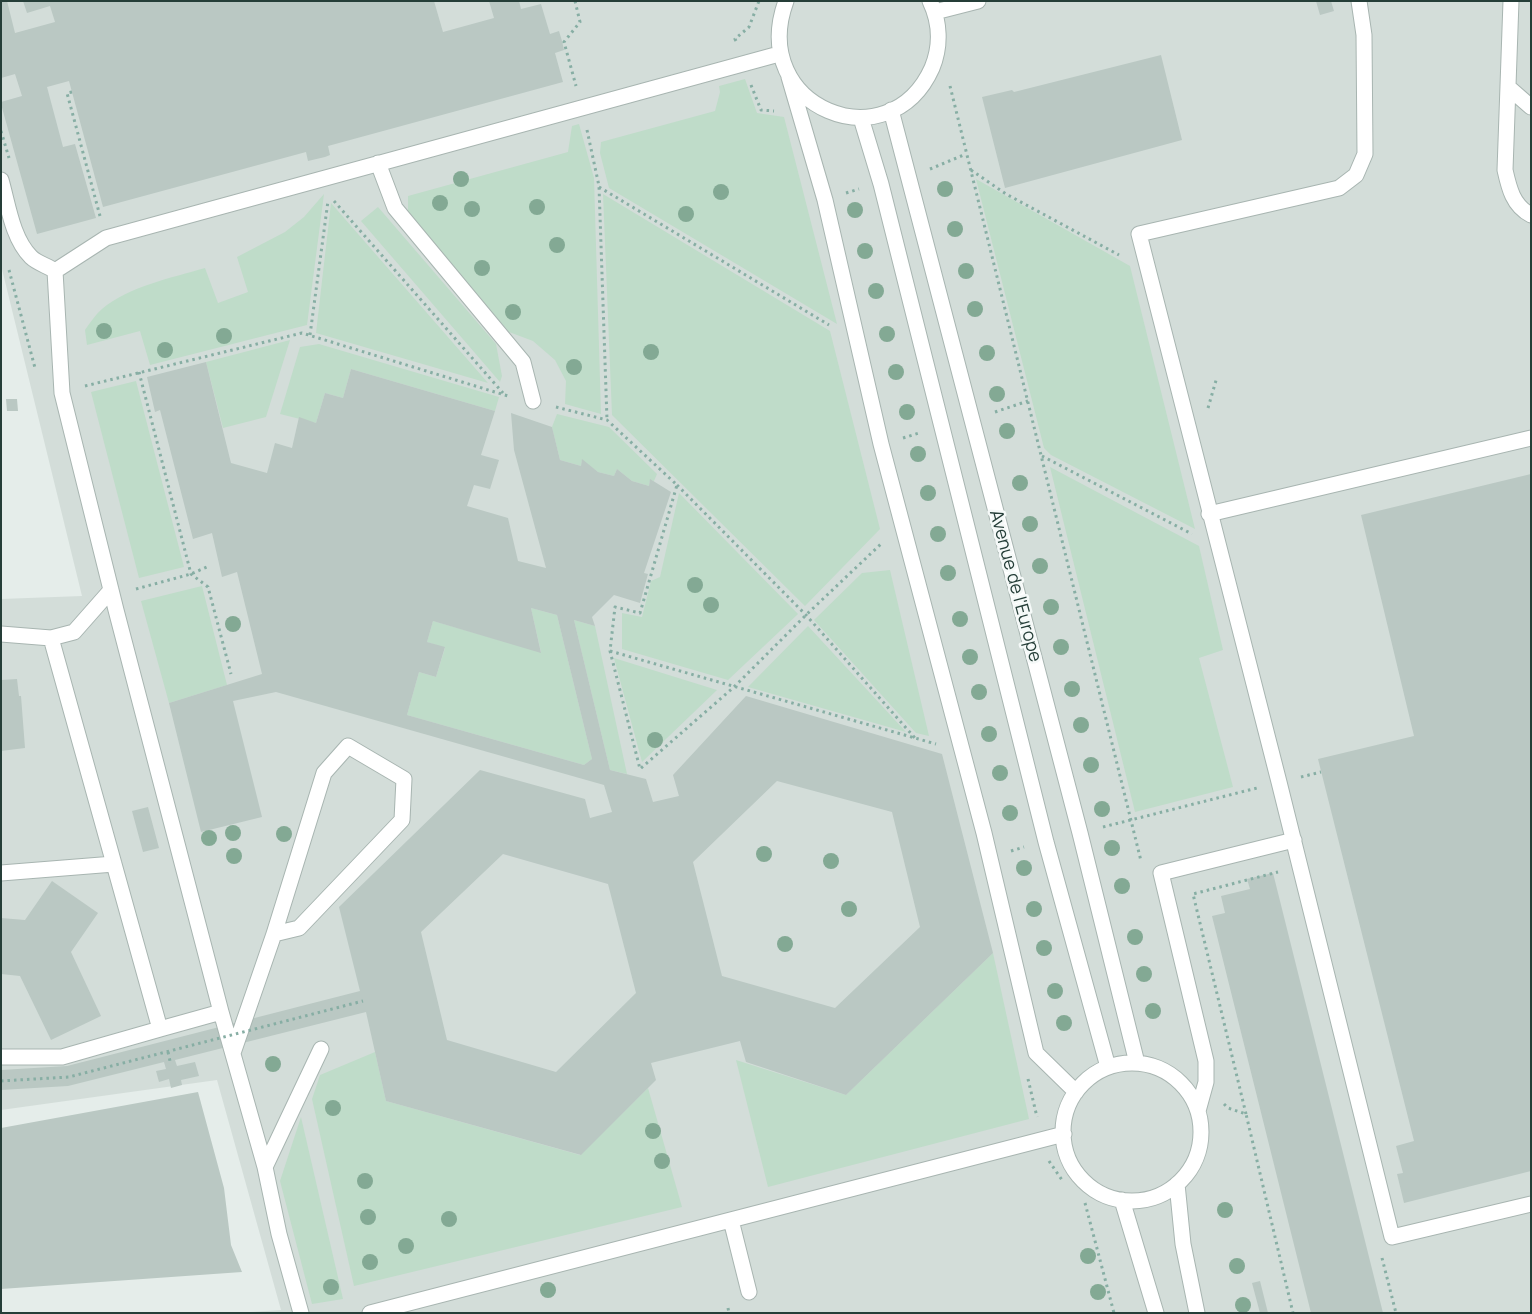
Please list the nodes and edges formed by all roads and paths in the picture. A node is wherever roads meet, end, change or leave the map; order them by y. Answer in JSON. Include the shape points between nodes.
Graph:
{"nodes":[{"id":1,"x":575,"y":1,"type":"edge"},
{"id":2,"x":760,"y":1,"type":"edge"},
{"id":3,"x":786,"y":1,"type":"edge"},
{"id":4,"x":978,"y":1,"type":"edge"},
{"id":5,"x":1359,"y":1,"type":"edge"},
{"id":6,"x":1511,"y":1,"type":"edge"},
{"id":7,"x":932,"y":7,"type":"edge"},
{"id":8,"x":780,"y":54,"type":"junction"},
{"id":9,"x":742,"y":63,"type":"junction"},
{"id":10,"x":789,"y":78,"type":"junction"},
{"id":11,"x":949,"y":82,"type":"dead end"},
{"id":12,"x":1508,"y":87,"type":"junction"},
{"id":13,"x":72,"y":92,"type":"dead end"},
{"id":14,"x":582,"y":107,"type":"junction"},
{"id":15,"x":1531,"y":107,"type":"edge"},
{"id":16,"x":891,"y":110,"type":"junction"},
{"id":17,"x":861,"y":118,"type":"junction"},
{"id":18,"x":378,"y":163,"type":"junction"},
{"id":19,"x":970,"y":170,"type":"junction"},
{"id":20,"x":89,"y":175,"type":"junction"},
{"id":21,"x":84,"y":176,"type":"dead end"},
{"id":22,"x":1,"y":180,"type":"edge"},
{"id":23,"x":598,"y":186,"type":"junction"},
{"id":24,"x":94,"y":191,"type":"dead end"},
{"id":25,"x":1531,"y":215,"type":"edge"},
{"id":26,"x":55,"y":270,"type":"junction"},
{"id":27,"x":1148,"y":270,"type":"junction"},
{"id":28,"x":834,"y":328,"type":"dead end"},
{"id":29,"x":310,"y":335,"type":"junction"},
{"id":30,"x":139,"y":372,"type":"junction"},
{"id":31,"x":84,"y":387,"type":"dead end"},
{"id":32,"x":504,"y":395,"type":"junction"},
{"id":33,"x":532,"y":401,"type":"junction"},
{"id":34,"x":1028,"y":401,"type":"junction"},
{"id":35,"x":993,"y":413,"type":"dead end"},
{"id":36,"x":607,"y":420,"type":"junction"},
{"id":37,"x":928,"y":431,"type":"dead end"},
{"id":38,"x":1531,"y":438,"type":"edge"},
{"id":39,"x":900,"y":439,"type":"dead end"},
{"id":40,"x":1041,"y":456,"type":"junction"},
{"id":41,"x":677,"y":484,"type":"junction"},
{"id":42,"x":1209,"y":514,"type":"junction"},
{"id":43,"x":889,"y":536,"type":"dead end"},
{"id":44,"x":1196,"y":537,"type":"dead end"},
{"id":45,"x":209,"y":566,"type":"dead end"},
{"id":46,"x":191,"y":574,"type":"junction"},
{"id":47,"x":111,"y":590,"type":"junction"},
{"id":48,"x":116,"y":610,"type":"junction"},
{"id":49,"x":806,"y":614,"type":"junction"},
{"id":50,"x":1,"y":634,"type":"edge"},
{"id":51,"x":51,"y":638,"type":"junction"},
{"id":52,"x":610,"y":651,"type":"junction"},
{"id":53,"x":231,"y":674,"type":"dead end"},
{"id":54,"x":734,"y":688,"type":"junction"},
{"id":55,"x":915,"y":738,"type":"junction"},
{"id":56,"x":944,"y":746,"type":"dead end"},
{"id":57,"x":1321,"y":772,"type":"dead end"},
{"id":58,"x":1293,"y":779,"type":"dead end"},
{"id":59,"x":1260,"y":787,"type":"dead end"},
{"id":60,"x":1131,"y":820,"type":"junction"},
{"id":61,"x":1098,"y":829,"type":"dead end"},
{"id":62,"x":1294,"y":840,"type":"junction"},
{"id":63,"x":114,"y":864,"type":"junction"},
{"id":64,"x":1143,"y":868,"type":"dead end"},
{"id":65,"x":1286,"y":871,"type":"dead end"},
{"id":66,"x":1,"y":873,"type":"edge"},
{"id":67,"x":274,"y":934,"type":"junction"},
{"id":68,"x":363,"y":1001,"type":"dead end"},
{"id":69,"x":221,"y":1012,"type":"junction"},
{"id":70,"x":160,"y":1029,"type":"junction"},
{"id":71,"x":321,"y":1049,"type":"dead end"},
{"id":72,"x":168,"y":1052,"type":"junction"},
{"id":73,"x":233,"y":1053,"type":"junction"},
{"id":74,"x":1,"y":1057,"type":"edge"},
{"id":75,"x":170,"y":1061,"type":"dead end"},
{"id":76,"x":1137,"y":1063,"type":"junction"},
{"id":77,"x":1108,"y":1067,"type":"junction"},
{"id":78,"x":1,"y":1081,"type":"edge"},
{"id":79,"x":1076,"y":1092,"type":"junction"},
{"id":80,"x":1222,"y":1103,"type":"dead end"},
{"id":81,"x":1198,"y":1111,"type":"junction"},
{"id":82,"x":1246,"y":1114,"type":"junction"},
{"id":83,"x":1064,"y":1134,"type":"junction"},
{"id":84,"x":1048,"y":1158,"type":"dead end"},
{"id":85,"x":265,"y":1167,"type":"junction"},
{"id":86,"x":1062,"y":1180,"type":"dead end"},
{"id":87,"x":1177,"y":1184,"type":"junction"},
{"id":88,"x":1122,"y":1200,"type":"junction"},
{"id":89,"x":1085,"y":1204,"type":"dead end"},
{"id":90,"x":1531,"y":1204,"type":"edge"},
{"id":91,"x":731,"y":1220,"type":"junction"},
{"id":92,"x":1381,"y":1255,"type":"dead end"},
{"id":93,"x":749,"y":1292,"type":"dead end"},
{"id":94,"x":1152,"y":1296,"type":"junction"},
{"id":95,"x":728,"y":1308,"type":"dead end"},
{"id":96,"x":301,"y":1313,"type":"edge"},
{"id":97,"x":370,"y":1313,"type":"edge"},
{"id":98,"x":729,"y":1313,"type":"edge"},
{"id":99,"x":1114,"y":1313,"type":"edge"},
{"id":100,"x":1147,"y":1313,"type":"edge"},
{"id":101,"x":1156,"y":1313,"type":"edge"},
{"id":102,"x":1197,"y":1313,"type":"edge"},
{"id":103,"x":1293,"y":1313,"type":"edge"},
{"id":104,"x":1396,"y":1313,"type":"edge"}],
"edges":[{"from":1,"to":14,"type":"path","via":[[580,22],[564,42]]},
{"from":2,"to":9,"type":"path","via":[[749,27],[735,39]]},
{"from":3,"to":8,"type":"lane","via":[[778,29]]},
{"from":4,"to":7,"type":"lane"},
{"from":5,"to":27,"type":"lane","via":[[1364,35],[1365,154],[1356,175],[1339,188],[1138,234]]},
{"from":6,"to":12,"type":"lane"},
{"from":7,"to":16,"type":"lane","via":[[939,36],[936,59],[926,80],[911,98]]},
{"from":8,"to":9,"type":"lane"},
{"from":8,"to":10,"type":"lane"},
{"from":9,"to":14,"type":"lane"},
{"from":10,"to":17,"type":"lane","via":[[802,94],[820,107],[840,115]]},
{"from":10,"to":79,"type":"lane","via":[[824,200],[881,444],[984,833],[1036,1053]]},
{"from":11,"to":19,"type":"path"},
{"from":12,"to":15,"type":"lane"},
{"from":12,"to":25,"type":"lane","via":[[1505,170],[1510,194],[1524,212]]},
{"from":13,"to":20,"type":"path","via":[[67,93]]},
{"from":14,"to":18,"type":"lane"},
{"from":14,"to":23,"type":"path"},
{"from":16,"to":17,"type":"lane"},
{"from":16,"to":76,"type":"lane","name":"Avenue de l'Europe"},
{"from":17,"to":77,"type":"lane","name":"Avenue de l'Europe","via":[[881,184],[1044,832]]},
{"from":18,"to":26,"type":"lane","via":[[106,238]]},
{"from":18,"to":33,"type":"lane","via":[[395,208],[523,362]]},
{"from":19,"to":27,"type":"path","via":[[1006,194]]},
{"from":19,"to":34,"type":"path"},
{"from":20,"to":21,"type":"path"},
{"from":20,"to":24,"type":"path"},
{"from":22,"to":26,"type":"lane","via":[[20,240],[31,257]]},
{"from":23,"to":28,"type":"path"},
{"from":23,"to":36,"type":"path"},
{"from":26,"to":47,"type":"lane","via":[[62,393]]},
{"from":27,"to":42,"type":"lane"},
{"from":29,"to":30,"type":"path","via":[[302,333]]},
{"from":29,"to":32,"type":"path"},
{"from":29,"to":32,"type":"path","via":[[329,195]]},
{"from":30,"to":31,"type":"path"},
{"from":30,"to":46,"type":"path"},
{"from":32,"to":33,"type":"path"},
{"from":33,"to":36,"type":"path"},
{"from":34,"to":35,"type":"path"},
{"from":34,"to":40,"type":"path"},
{"from":36,"to":41,"type":"path"},
{"from":37,"to":39,"type":"path"},
{"from":38,"to":42,"type":"lane"},
{"from":40,"to":44,"type":"path"},
{"from":40,"to":60,"type":"path"},
{"from":41,"to":49,"type":"path"},
{"from":41,"to":52,"type":"path","via":[[640,613],[616,608]]},
{"from":42,"to":62,"type":"lane"},
{"from":43,"to":49,"type":"path"},
{"from":45,"to":46,"type":"path"},
{"from":46,"to":48,"type":"path","via":[[133,590]]},
{"from":46,"to":53,"type":"path","via":[[208,587]]},
{"from":47,"to":48,"type":"lane"},
{"from":47,"to":51,"type":"lane","via":[[74,632]]},
{"from":48,"to":69,"type":"lane"},
{"from":49,"to":54,"type":"path"},
{"from":49,"to":55,"type":"path"},
{"from":50,"to":51,"type":"lane"},
{"from":51,"to":63,"type":"lane"},
{"from":52,"to":54,"type":"path"},
{"from":52,"to":54,"type":"path","via":[[640,769]]},
{"from":54,"to":55,"type":"path"},
{"from":55,"to":56,"type":"path"},
{"from":57,"to":58,"type":"path"},
{"from":59,"to":60,"type":"path"},
{"from":60,"to":61,"type":"path"},
{"from":60,"to":64,"type":"path"},
{"from":62,"to":81,"type":"lane","via":[[1161,873],[1206,1061],[1206,1082]]},
{"from":62,"to":90,"type":"lane","via":[[1392,1237]]},
{"from":63,"to":66,"type":"lane"},
{"from":63,"to":70,"type":"lane"},
{"from":65,"to":82,"type":"path","via":[[1193,894]]},
{"from":67,"to":67,"type":"lane","via":[[324,773],[348,746],[404,779],[402,820],[299,928]]},
{"from":67,"to":73,"type":"lane"},
{"from":68,"to":72,"type":"path","bridge":true},
{"from":69,"to":70,"type":"lane"},
{"from":69,"to":73,"type":"lane"},
{"from":70,"to":74,"type":"lane","via":[[62,1057]]},
{"from":71,"to":85,"type":"lane"},
{"from":72,"to":75,"type":"path"},
{"from":72,"to":78,"type":"path","bridge":true,"via":[[69,1078]]},
{"from":73,"to":85,"type":"lane"},
{"from":76,"to":77,"type":"lane"},
{"from":76,"to":81,"type":"lane","via":[[1154,1066],[1170,1074],[1185,1087]]},
{"from":77,"to":79,"type":"lane","via":[[1086,1080]]},
{"from":79,"to":83,"type":"lane","via":[[1068,1105]]},
{"from":80,"to":82,"type":"path"},
{"from":81,"to":87,"type":"lane","via":[[1200,1148],[1195,1162]]},
{"from":82,"to":103,"type":"path"},
{"from":83,"to":88,"type":"lane","via":[[1069,1158],[1083,1180],[1102,1194]]},
{"from":83,"to":91,"type":"lane"},
{"from":84,"to":86,"type":"path"},
{"from":85,"to":96,"type":"lane"},
{"from":87,"to":88,"type":"lane","via":[[1156,1197]]},
{"from":87,"to":102,"type":"lane","via":[[1182,1244]]},
{"from":88,"to":94,"type":"lane"},
{"from":89,"to":99,"type":"path"},
{"from":91,"to":93,"type":"lane"},
{"from":91,"to":97,"type":"lane"},
{"from":92,"to":104,"type":"path"},
{"from":94,"to":100,"type":"lane"},
{"from":94,"to":101,"type":"lane"},
{"from":95,"to":98,"type":"path"}]}
